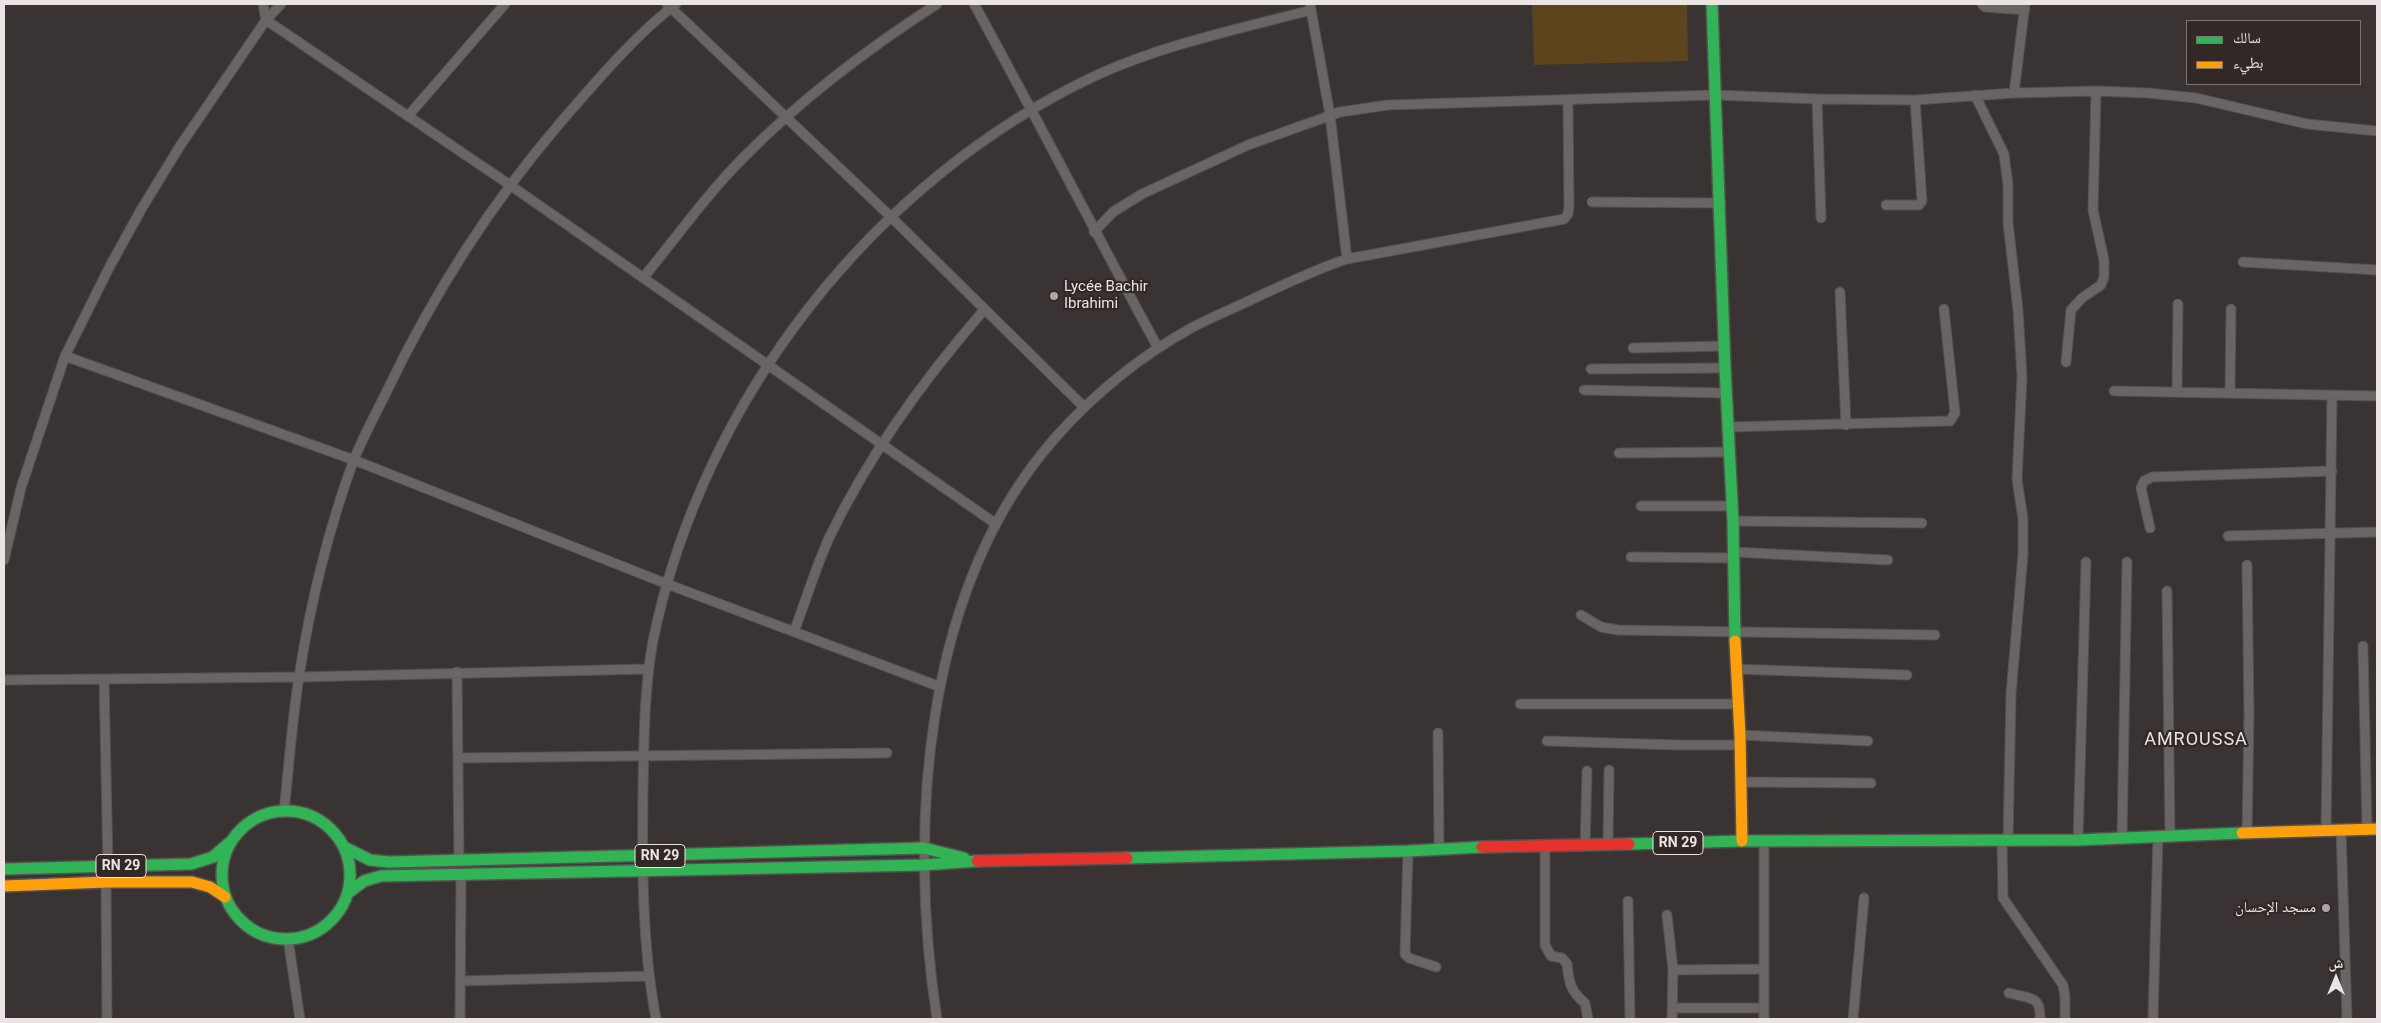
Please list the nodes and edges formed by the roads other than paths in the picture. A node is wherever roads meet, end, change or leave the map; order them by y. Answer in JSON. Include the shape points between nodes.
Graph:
{"nodes":[{"id":1,"x":263,"y":4,"type":"edge"},
{"id":2,"x":281,"y":4,"type":"edge"},
{"id":3,"x":505,"y":4,"type":"edge"},
{"id":4,"x":936,"y":4,"type":"edge"},
{"id":5,"x":974,"y":4,"type":"edge"},
{"id":6,"x":1712,"y":4,"type":"edge"},
{"id":7,"x":1982,"y":4,"type":"edge"},
{"id":8,"x":672,"y":5,"type":"edge"},
{"id":9,"x":1310,"y":7,"type":"edge"},
{"id":10,"x":2025,"y":7,"type":"edge"},
{"id":11,"x":266,"y":20,"type":"junction"},
{"id":12,"x":2096,"y":91,"type":"junction"},
{"id":13,"x":2014,"y":93,"type":"junction"},
{"id":14,"x":1716,"y":95,"type":"junction"},
{"id":15,"x":1975,"y":96,"type":"junction"},
{"id":16,"x":1817,"y":99,"type":"junction"},
{"id":17,"x":1915,"y":100,"type":"junction"},
{"id":18,"x":1568,"y":101,"type":"junction"},
{"id":19,"x":1032,"y":110,"type":"junction"},
{"id":20,"x":1330,"y":115,"type":"junction"},
{"id":21,"x":408,"y":116,"type":"junction"},
{"id":22,"x":786,"y":117,"type":"junction"},
{"id":23,"x":2377,"y":131,"type":"edge"},
{"id":24,"x":510,"y":185,"type":"junction"},
{"id":25,"x":1592,"y":202,"type":"dead end"},
{"id":26,"x":1721,"y":204,"type":"junction"},
{"id":27,"x":1886,"y":205,"type":"dead end"},
{"id":28,"x":890,"y":216,"type":"junction"},
{"id":29,"x":1821,"y":218,"type":"dead end"},
{"id":30,"x":1094,"y":232,"type":"junction"},
{"id":31,"x":1347,"y":259,"type":"junction"},
{"id":32,"x":2243,"y":262,"type":"dead end"},
{"id":33,"x":2377,"y":270,"type":"edge"},
{"id":34,"x":643,"y":278,"type":"junction"},
{"id":35,"x":1840,"y":292,"type":"dead end"},
{"id":36,"x":2178,"y":304,"type":"dead end"},
{"id":37,"x":2231,"y":308,"type":"dead end"},
{"id":38,"x":1944,"y":309,"type":"dead end"},
{"id":39,"x":984,"y":310,"type":"junction"},
{"id":40,"x":1724,"y":346,"type":"junction"},
{"id":41,"x":1158,"y":348,"type":"junction"},
{"id":42,"x":1634,"y":348,"type":"dead end"},
{"id":43,"x":65,"y":356,"type":"junction"},
{"id":44,"x":2066,"y":362,"type":"dead end"},
{"id":45,"x":768,"y":365,"type":"junction"},
{"id":46,"x":1725,"y":368,"type":"junction"},
{"id":47,"x":1591,"y":369,"type":"dead end"},
{"id":48,"x":1584,"y":390,"type":"dead end"},
{"id":49,"x":2114,"y":390,"type":"dead end"},
{"id":50,"x":2177,"y":392,"type":"junction"},
{"id":51,"x":1726,"y":393,"type":"junction"},
{"id":52,"x":2230,"y":393,"type":"junction"},
{"id":53,"x":2332,"y":395,"type":"junction"},
{"id":54,"x":2377,"y":396,"type":"edge"},
{"id":55,"x":1084,"y":407,"type":"junction"},
{"id":56,"x":1846,"y":425,"type":"junction"},
{"id":57,"x":1729,"y":426,"type":"junction"},
{"id":58,"x":881,"y":444,"type":"junction"},
{"id":59,"x":1730,"y":452,"type":"junction"},
{"id":60,"x":1619,"y":453,"type":"dead end"},
{"id":61,"x":354,"y":460,"type":"junction"},
{"id":62,"x":2332,"y":471,"type":"junction"},
{"id":63,"x":1641,"y":506,"type":"dead end"},
{"id":64,"x":1732,"y":506,"type":"junction"},
{"id":65,"x":1733,"y":521,"type":"junction"},
{"id":66,"x":1922,"y":523,"type":"dead end"},
{"id":67,"x":996,"y":524,"type":"junction"},
{"id":68,"x":2150,"y":528,"type":"dead end"},
{"id":69,"x":2377,"y":532,"type":"edge"},
{"id":70,"x":2331,"y":533,"type":"junction"},
{"id":71,"x":2228,"y":536,"type":"dead end"},
{"id":72,"x":1734,"y":555,"type":"junction"},
{"id":73,"x":1631,"y":557,"type":"dead end"},
{"id":74,"x":4,"y":560,"type":"edge"},
{"id":75,"x":1888,"y":560,"type":"dead end"},
{"id":76,"x":2086,"y":562,"type":"dead end"},
{"id":77,"x":2127,"y":562,"type":"dead end"},
{"id":78,"x":2246,"y":565,"type":"dead end"},
{"id":79,"x":667,"y":584,"type":"junction"},
{"id":80,"x":2167,"y":591,"type":"dead end"},
{"id":81,"x":1581,"y":615,"type":"dead end"},
{"id":82,"x":794,"y":632,"type":"junction"},
{"id":83,"x":1735,"y":632,"type":"junction"},
{"id":84,"x":1935,"y":635,"type":"dead end"},
{"id":85,"x":2363,"y":646,"type":"dead end"},
{"id":86,"x":649,"y":669,"type":"junction"},
{"id":87,"x":1735,"y":669,"type":"junction"},
{"id":88,"x":457,"y":672,"type":"junction"},
{"id":89,"x":1907,"y":675,"type":"dead end"},
{"id":90,"x":299,"y":677,"type":"junction"},
{"id":91,"x":104,"y":679,"type":"junction"},
{"id":92,"x":4,"y":680,"type":"edge"},
{"id":93,"x":938,"y":686,"type":"junction"},
{"id":94,"x":1520,"y":704,"type":"dead end"},
{"id":95,"x":1738,"y":704,"type":"junction"},
{"id":96,"x":1438,"y":733,"type":"dead end"},
{"id":97,"x":1547,"y":740,"type":"dead end"},
{"id":98,"x":1740,"y":740,"type":"junction"},
{"id":99,"x":1868,"y":741,"type":"dead end"},
{"id":100,"x":887,"y":753,"type":"dead end"},
{"id":101,"x":644,"y":755,"type":"junction"},
{"id":102,"x":458,"y":758,"type":"junction"},
{"id":103,"x":1609,"y":770,"type":"dead end"},
{"id":104,"x":1587,"y":771,"type":"dead end"},
{"id":105,"x":1741,"y":782,"type":"junction"},
{"id":106,"x":1872,"y":783,"type":"dead end"},
{"id":107,"x":284,"y":811,"type":"junction"},
{"id":108,"x":2326,"y":830,"type":"junction"},
{"id":109,"x":2341,"y":830,"type":"junction"},
{"id":110,"x":2372,"y":830,"type":"edge"},
{"id":111,"x":2247,"y":834,"type":"junction"},
{"id":112,"x":2164,"y":835,"type":"junction"},
{"id":113,"x":2122,"y":838,"type":"junction"},
{"id":114,"x":2078,"y":840,"type":"junction"},
{"id":115,"x":1742,"y":841,"type":"junction"},
{"id":116,"x":2005,"y":841,"type":"junction"},
{"id":117,"x":230,"y":842,"type":"junction"},
{"id":118,"x":1764,"y":842,"type":"junction"},
{"id":119,"x":1585,"y":846,"type":"junction"},
{"id":120,"x":1608,"y":846,"type":"junction"},
{"id":121,"x":344,"y":847,"type":"junction"},
{"id":122,"x":1545,"y":847,"type":"junction"},
{"id":123,"x":924,"y":848,"type":"junction"},
{"id":124,"x":1439,"y":848,"type":"junction"},
{"id":125,"x":1408,"y":850,"type":"junction"},
{"id":126,"x":643,"y":856,"type":"junction"},
{"id":127,"x":459,"y":860,"type":"junction"},
{"id":128,"x":978,"y":861,"type":"junction"},
{"id":129,"x":924,"y":865,"type":"junction"},
{"id":130,"x":108,"y":866,"type":"junction"},
{"id":131,"x":4,"y":868,"type":"edge"},
{"id":132,"x":644,"y":872,"type":"junction"},
{"id":133,"x":461,"y":875,"type":"junction"},
{"id":134,"x":106,"y":882,"type":"junction"},
{"id":135,"x":4,"y":886,"type":"edge"},
{"id":136,"x":348,"y":893,"type":"junction"},
{"id":137,"x":225,"y":896,"type":"junction"},
{"id":138,"x":1864,"y":898,"type":"dead end"},
{"id":139,"x":1628,"y":901,"type":"dead end"},
{"id":140,"x":1667,"y":915,"type":"dead end"},
{"id":141,"x":288,"y":939,"type":"junction"},
{"id":142,"x":1436,"y":967,"type":"dead end"},
{"id":143,"x":1764,"y":969,"type":"junction"},
{"id":144,"x":1673,"y":970,"type":"junction"},
{"id":145,"x":649,"y":976,"type":"junction"},
{"id":146,"x":460,"y":981,"type":"junction"},
{"id":147,"x":2009,"y":993,"type":"dead end"},
{"id":148,"x":1672,"y":1008,"type":"junction"},
{"id":149,"x":1764,"y":1008,"type":"junction"},
{"id":150,"x":107,"y":1019,"type":"edge"},
{"id":151,"x":300,"y":1019,"type":"edge"},
{"id":152,"x":460,"y":1019,"type":"edge"},
{"id":153,"x":656,"y":1019,"type":"edge"},
{"id":154,"x":937,"y":1019,"type":"edge"},
{"id":155,"x":1588,"y":1019,"type":"edge"},
{"id":156,"x":1630,"y":1019,"type":"edge"},
{"id":157,"x":1672,"y":1019,"type":"edge"},
{"id":158,"x":1764,"y":1019,"type":"edge"},
{"id":159,"x":1853,"y":1019,"type":"edge"},
{"id":160,"x":2040,"y":1019,"type":"edge"},
{"id":161,"x":2065,"y":1019,"type":"edge"},
{"id":162,"x":2153,"y":1019,"type":"edge"},
{"id":163,"x":2347,"y":1019,"type":"edge"}],
"edges":[{"from":1,"to":11,"type":"street"},
{"from":2,"to":11,"type":"street"},
{"from":3,"to":21,"type":"street"},
{"from":4,"to":22,"type":"street","via":[[879,41]]},
{"from":5,"to":19,"type":"street"},
{"from":6,"to":14,"type":"main road"},
{"from":7,"to":10,"type":"street","via":[[1985,7]]},
{"from":8,"to":22,"type":"street"},
{"from":8,"to":24,"type":"street","via":[[585,95]]},
{"from":9,"to":19,"type":"street","via":[[1159,51],[1098,75]]},
{"from":9,"to":20,"type":"street"},
{"from":10,"to":13,"type":"street"},
{"from":11,"to":21,"type":"street"},
{"from":11,"to":43,"type":"street","via":[[142,208]]},
{"from":12,"to":13,"type":"street"},
{"from":12,"to":23,"type":"street","via":[[2196,98],[2307,124]]},
{"from":12,"to":44,"type":"street","via":[[2093,210],[2104,260],[2104,277],[2101,285],[2071,310]]},
{"from":13,"to":15,"type":"street"},
{"from":14,"to":16,"type":"street"},
{"from":14,"to":18,"type":"street"},
{"from":14,"to":26,"type":"main road"},
{"from":15,"to":17,"type":"street"},
{"from":15,"to":116,"type":"street","via":[[2004,154],[2022,377],[2017,479],[2023,519],[2023,554],[2011,694]]},
{"from":16,"to":17,"type":"street"},
{"from":16,"to":29,"type":"street"},
{"from":17,"to":27,"type":"street","via":[[1922,201],[1912,207]]},
{"from":18,"to":20,"type":"street","via":[[1388,104]]},
{"from":18,"to":31,"type":"street","via":[[1569,207],[1564,219]]},
{"from":19,"to":28,"type":"street","via":[[954,163]]},
{"from":19,"to":30,"type":"street"},
{"from":20,"to":30,"type":"street","via":[[1186,172],[1113,212]]},
{"from":20,"to":31,"type":"street"},
{"from":21,"to":24,"type":"street"},
{"from":22,"to":28,"type":"street"},
{"from":22,"to":34,"type":"street","via":[[742,159]]},
{"from":24,"to":34,"type":"street"},
{"from":24,"to":61,"type":"street","via":[[432,301]]},
{"from":25,"to":26,"type":"street"},
{"from":26,"to":40,"type":"main road"},
{"from":28,"to":39,"type":"street"},
{"from":28,"to":45,"type":"street","via":[[820,293]]},
{"from":30,"to":41,"type":"street"},
{"from":31,"to":41,"type":"street","via":[[1195,326]]},
{"from":32,"to":33,"type":"street"},
{"from":34,"to":45,"type":"street"},
{"from":35,"to":56,"type":"street"},
{"from":36,"to":50,"type":"street"},
{"from":37,"to":52,"type":"street"},
{"from":38,"to":56,"type":"street","via":[[1955,413],[1950,421]]},
{"from":39,"to":55,"type":"street"},
{"from":39,"to":58,"type":"street","via":[[950,349]]},
{"from":40,"to":42,"type":"street"},
{"from":40,"to":46,"type":"main road"},
{"from":41,"to":55,"type":"street"},
{"from":43,"to":61,"type":"street"},
{"from":43,"to":74,"type":"street","via":[[20,488]]},
{"from":45,"to":58,"type":"street"},
{"from":45,"to":79,"type":"street","via":[[707,479]]},
{"from":46,"to":47,"type":"street"},
{"from":46,"to":51,"type":"main road"},
{"from":48,"to":51,"type":"street"},
{"from":49,"to":50,"type":"street"},
{"from":50,"to":52,"type":"street"},
{"from":51,"to":57,"type":"main road"},
{"from":52,"to":53,"type":"street"},
{"from":53,"to":54,"type":"street"},
{"from":53,"to":62,"type":"street"},
{"from":55,"to":67,"type":"street","via":[[1026,476]]},
{"from":56,"to":57,"type":"street"},
{"from":57,"to":59,"type":"main road"},
{"from":58,"to":67,"type":"street"},
{"from":58,"to":82,"type":"street","via":[[829,538]]},
{"from":59,"to":60,"type":"street"},
{"from":59,"to":64,"type":"main road"},
{"from":61,"to":79,"type":"street"},
{"from":61,"to":90,"type":"street","via":[[316,589]]},
{"from":62,"to":68,"type":"street","via":[[2152,477],[2144,481],[2141,488]]},
{"from":62,"to":70,"type":"street"},
{"from":63,"to":64,"type":"street"},
{"from":64,"to":65,"type":"main road"},
{"from":65,"to":66,"type":"street"},
{"from":65,"to":72,"type":"main road"},
{"from":67,"to":93,"type":"street","via":[[966,592]]},
{"from":69,"to":70,"type":"street"},
{"from":70,"to":71,"type":"street"},
{"from":70,"to":108,"type":"street"},
{"from":72,"to":73,"type":"street"},
{"from":72,"to":75,"type":"street"},
{"from":72,"to":83,"type":"main road"},
{"from":76,"to":114,"type":"street"},
{"from":77,"to":113,"type":"street"},
{"from":78,"to":111,"type":"street"},
{"from":79,"to":82,"type":"street"},
{"from":79,"to":86,"type":"street"},
{"from":80,"to":112,"type":"street"},
{"from":81,"to":83,"type":"street","via":[[1601,627],[1618,630]]},
{"from":82,"to":93,"type":"street"},
{"from":83,"to":84,"type":"street"},
{"from":83,"to":87,"type":"main road"},
{"from":85,"to":110,"type":"street"},
{"from":86,"to":88,"type":"street"},
{"from":86,"to":101,"type":"street"},
{"from":87,"to":89,"type":"street"},
{"from":87,"to":95,"type":"main road"},
{"from":88,"to":90,"type":"street"},
{"from":88,"to":102,"type":"street"},
{"from":90,"to":91,"type":"street"},
{"from":90,"to":107,"type":"street"},
{"from":91,"to":92,"type":"street"},
{"from":91,"to":130,"type":"street"},
{"from":93,"to":123,"type":"street"},
{"from":94,"to":95,"type":"street"},
{"from":95,"to":98,"type":"main road"},
{"from":96,"to":124,"type":"street"},
{"from":97,"to":98,"type":"street","via":[[1678,745]]},
{"from":98,"to":99,"type":"street"},
{"from":98,"to":105,"type":"main road"},
{"from":100,"to":101,"type":"street"},
{"from":101,"to":102,"type":"street"},
{"from":101,"to":126,"type":"street"},
{"from":102,"to":127,"type":"street"},
{"from":103,"to":120,"type":"street"},
{"from":104,"to":119,"type":"street"},
{"from":105,"to":106,"type":"street"},
{"from":105,"to":115,"type":"main road"},
{"from":107,"to":117,"type":"main road","via":[[253,819]]},
{"from":107,"to":121,"type":"main road","via":[[316,818],[329,827]]},
{"from":108,"to":109,"type":"main road","number":"RN 29"},
{"from":108,"to":111,"type":"main road","number":"RN 29"},
{"from":109,"to":110,"type":"main road","number":"RN 29"},
{"from":109,"to":163,"type":"street"},
{"from":111,"to":112,"type":"main road","number":"RN 29"},
{"from":112,"to":113,"type":"main road","number":"RN 29"},
{"from":112,"to":162,"type":"street"},
{"from":113,"to":114,"type":"main road","number":"RN 29"},
{"from":114,"to":116,"type":"main road","number":"RN 29"},
{"from":115,"to":118,"type":"main road","number":"RN 29"},
{"from":115,"to":120,"type":"main road","number":"RN 29"},
{"from":116,"to":118,"type":"main road","number":"RN 29"},
{"from":116,"to":161,"type":"street","via":[[2003,898],[2056,971],[2063,985]]},
{"from":117,"to":130,"type":"main road","number":"RN 29","via":[[213,857],[198,863]]},
{"from":117,"to":137,"type":"main road","via":[[222,865]]},
{"from":118,"to":143,"type":"street"},
{"from":119,"to":120,"type":"main road","number":"RN 29"},
{"from":119,"to":122,"type":"main road","number":"RN 29"},
{"from":121,"to":127,"type":"main road","number":"RN 29","via":[[370,860]]},
{"from":121,"to":136,"type":"main road","via":[[350,874]]},
{"from":122,"to":124,"type":"main road","number":"RN 29"},
{"from":122,"to":155,"type":"street","via":[[1545,945],[1552,956],[1562,958],[1567,964],[1569,985],[1585,1003]]},
{"from":123,"to":126,"type":"main road","number":"RN 29"},
{"from":123,"to":128,"type":"main road","number":"RN 29"},
{"from":123,"to":129,"type":"street"},
{"from":124,"to":125,"type":"main road","number":"RN 29"},
{"from":125,"to":128,"type":"main road","number":"RN 29"},
{"from":125,"to":142,"type":"street","via":[[1405,954]]},
{"from":126,"to":127,"type":"main road","number":"RN 29"},
{"from":126,"to":132,"type":"street"},
{"from":128,"to":129,"type":"main road","number":"RN 29"},
{"from":129,"to":132,"type":"main road","number":"RN 29"},
{"from":129,"to":154,"type":"street","via":[[927,939]]},
{"from":130,"to":131,"type":"main road","number":"RN 29"},
{"from":132,"to":133,"type":"main road","number":"RN 29"},
{"from":132,"to":145,"type":"street"},
{"from":133,"to":136,"type":"main road","number":"RN 29","via":[[381,876],[364,881]]},
{"from":133,"to":146,"type":"street"},
{"from":134,"to":135,"type":"main road","number":"RN 29"},
{"from":134,"to":137,"type":"main road","number":"RN 29","via":[[192,882]]},
{"from":134,"to":150,"type":"street"},
{"from":136,"to":141,"type":"main road","via":[[329,922],[314,932]]},
{"from":137,"to":141,"type":"main road","via":[[246,925],[270,937]]},
{"from":138,"to":159,"type":"street"},
{"from":139,"to":156,"type":"street"},
{"from":140,"to":144,"type":"street"},
{"from":141,"to":151,"type":"street"},
{"from":143,"to":144,"type":"street"},
{"from":143,"to":149,"type":"street"},
{"from":144,"to":148,"type":"street"},
{"from":145,"to":146,"type":"street"},
{"from":145,"to":153,"type":"street"},
{"from":146,"to":152,"type":"street"},
{"from":147,"to":160,"type":"street","via":[[2037,1001],[2041,1006]]},
{"from":148,"to":149,"type":"street"},
{"from":148,"to":157,"type":"street"},
{"from":149,"to":158,"type":"street"}]}
